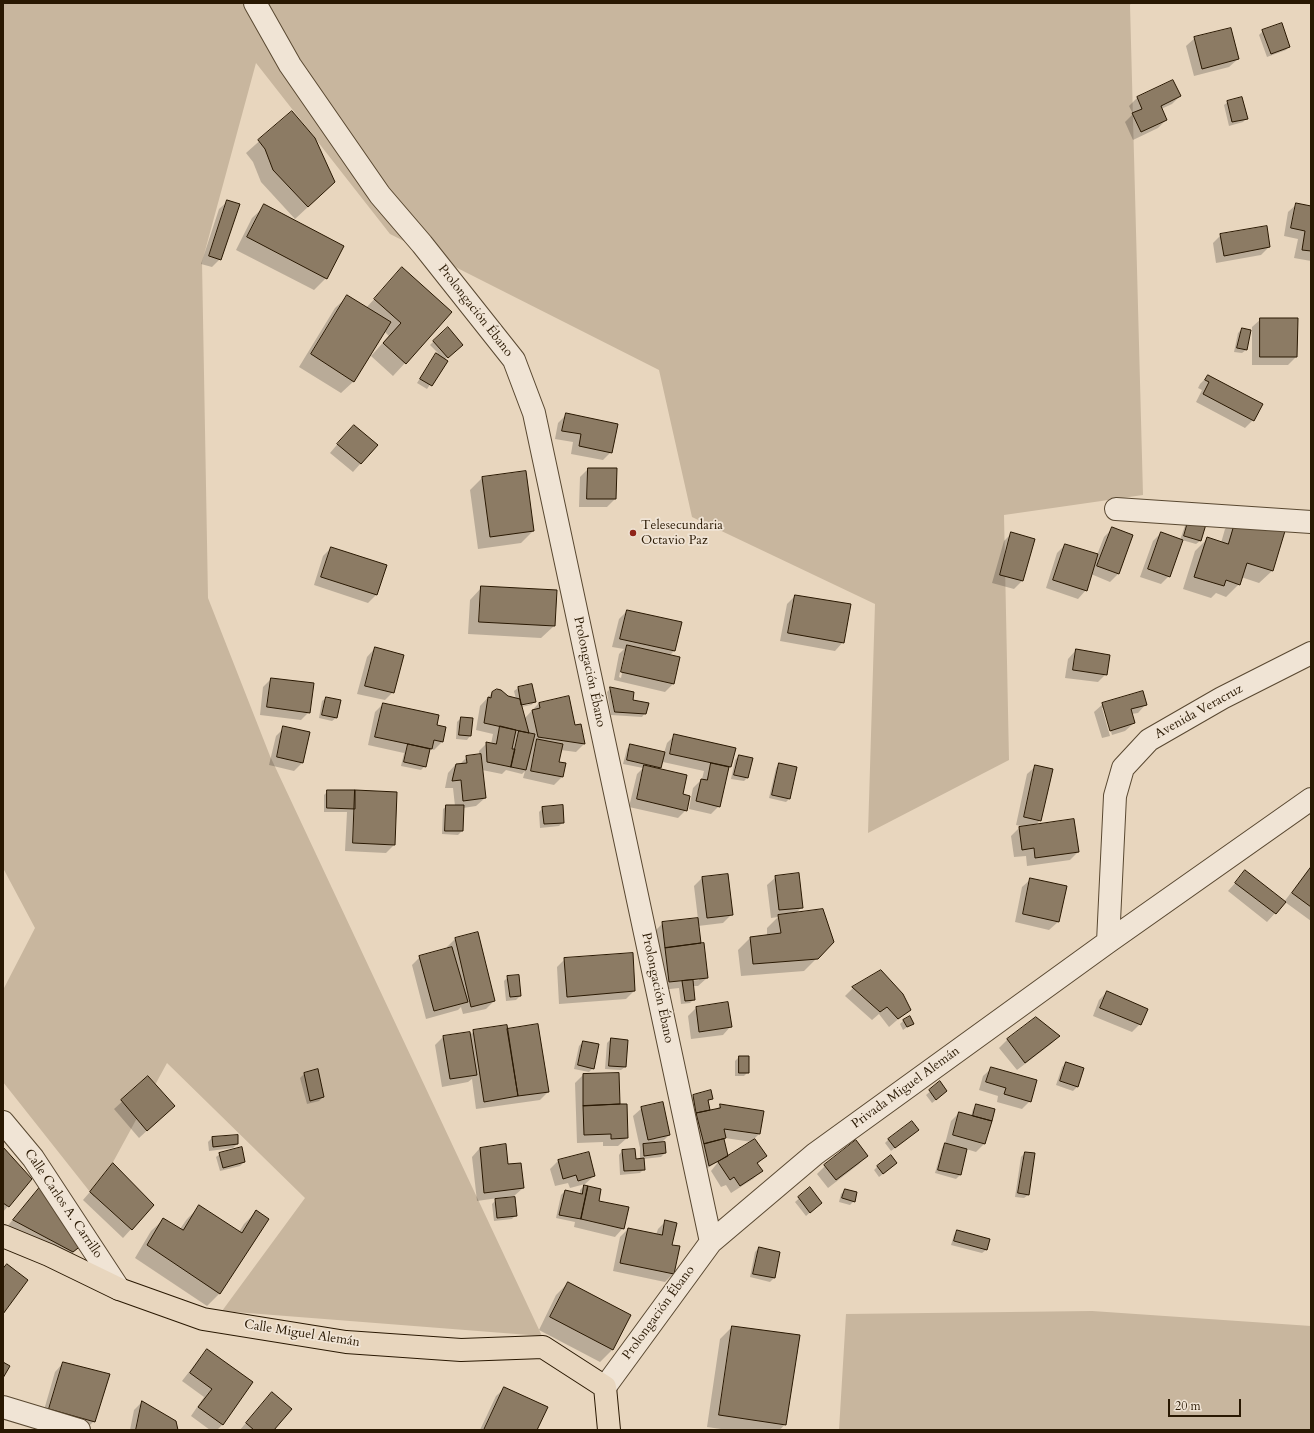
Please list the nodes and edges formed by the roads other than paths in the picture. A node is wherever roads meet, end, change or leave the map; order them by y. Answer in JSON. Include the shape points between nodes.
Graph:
{"nodes":[{"id":1,"x":255,"y":3,"type":"edge"},
{"id":2,"x":1116,"y":509,"type":"dead end"},
{"id":3,"x":1311,"y":522,"type":"edge"},
{"id":4,"x":1311,"y":653,"type":"edge"},
{"id":5,"x":1311,"y":799,"type":"edge"},
{"id":6,"x":1108,"y":942,"type":"junction"},
{"id":7,"x":3,"y":1122,"type":"edge"},
{"id":8,"x":3,"y":1236,"type":"edge"},
{"id":9,"x":711,"y":1242,"type":"junction"},
{"id":10,"x":119,"y":1289,"type":"junction"},
{"id":11,"x":605,"y":1387,"type":"junction"},
{"id":12,"x":3,"y":1407,"type":"edge"},
{"id":13,"x":79,"y":1430,"type":"edge"},
{"id":14,"x":609,"y":1430,"type":"edge"}],
"edges":[{"from":1,"to":9,"type":"street","name":"Prolongación Ébano","via":[[290,65],[380,195],[514,360],[528,398],[535,420]]},
{"from":2,"to":3,"type":"street"},
{"from":4,"to":6,"type":"street","name":"Avenida Veracruz","via":[[1222,698],[1149,740],[1123,768],[1115,796]]},
{"from":5,"to":6,"type":"street","name":"Privada Miguel Alemán"},
{"from":6,"to":9,"type":"street","name":"Privada Miguel Alemán","via":[[815,1154]]},
{"from":7,"to":10,"type":"street","name":"Calle Carlos A. Carrillo","via":[[33,1158]]},
{"from":8,"to":10,"type":"main road","name":"Calle Miguel Alemán"},
{"from":9,"to":11,"type":"street","name":"Prolongación Ébano"},
{"from":10,"to":11,"type":"main road","name":"Calle Miguel Alemán","via":[[203,1319],[346,1342],[461,1350],[542,1347]]},
{"from":11,"to":14,"type":"main road"},
{"from":12,"to":13,"type":"street"}]}
